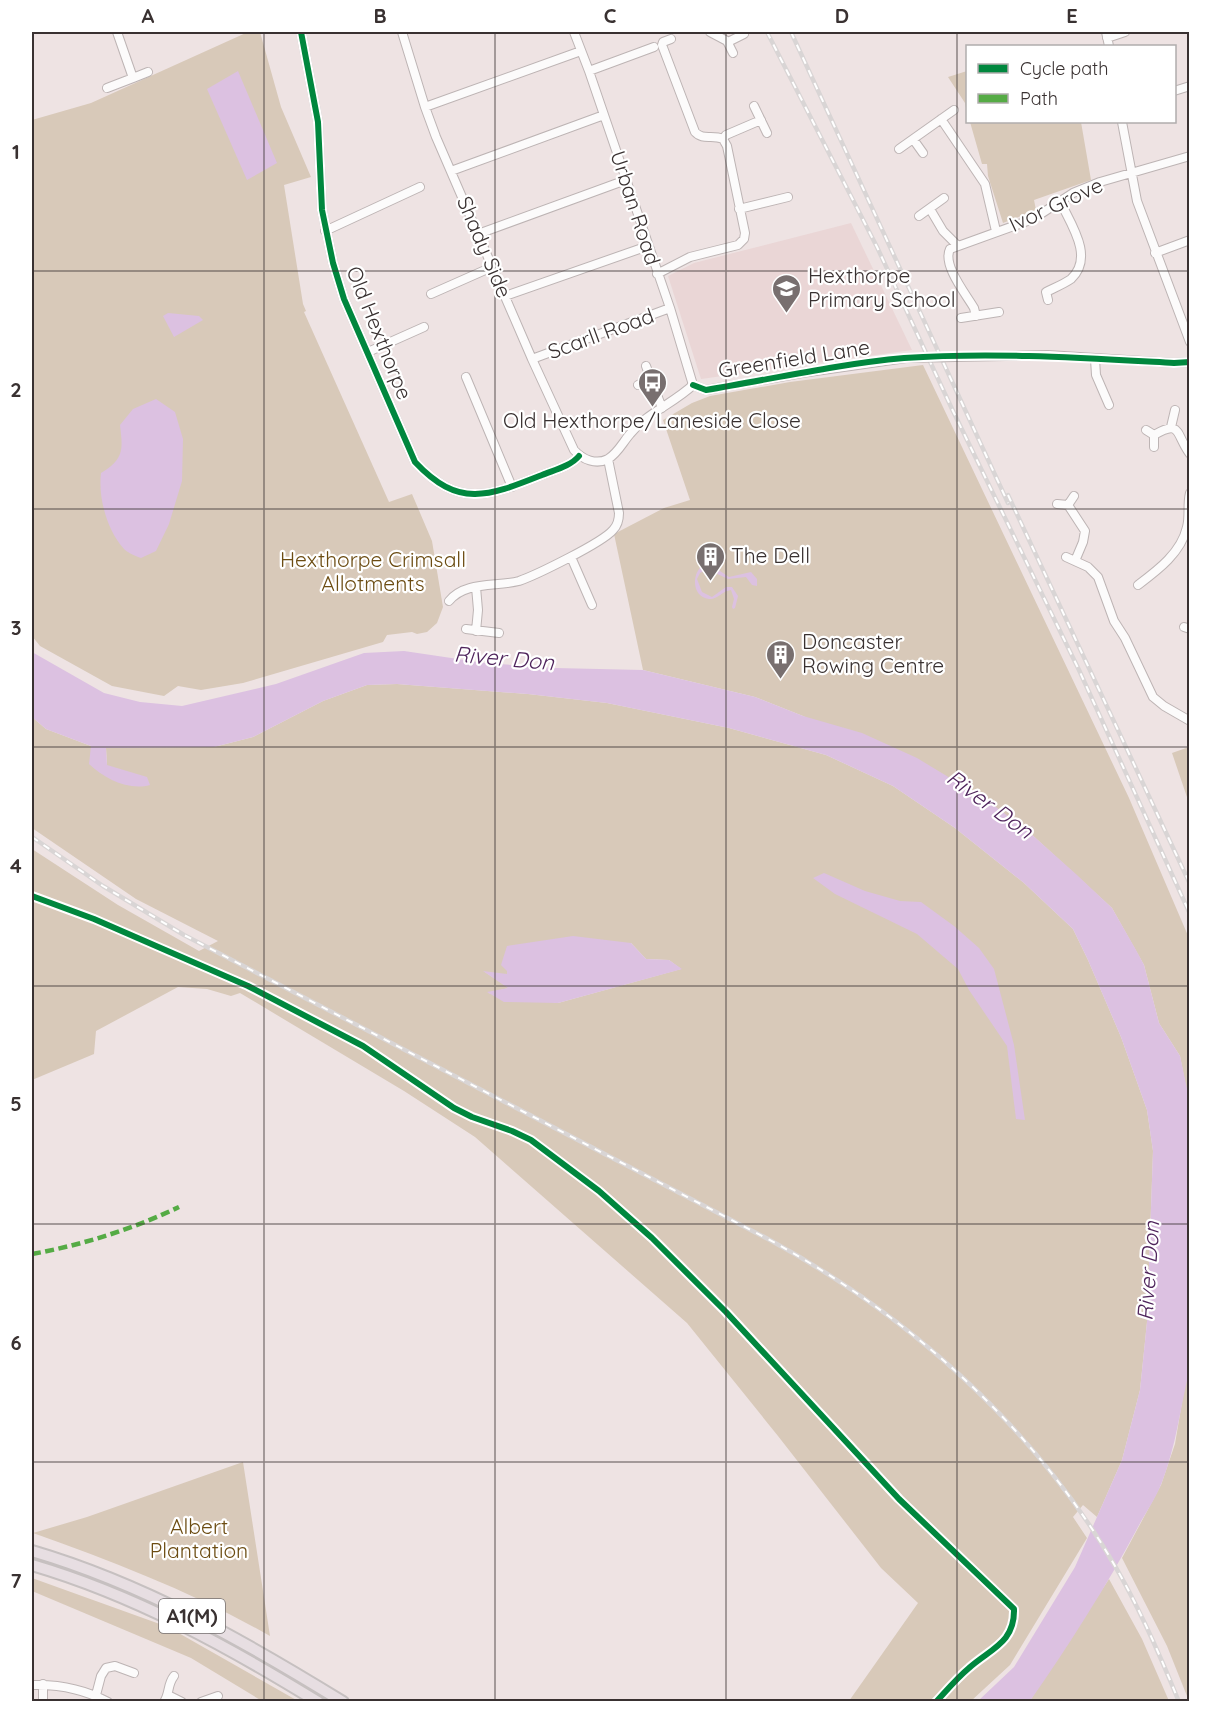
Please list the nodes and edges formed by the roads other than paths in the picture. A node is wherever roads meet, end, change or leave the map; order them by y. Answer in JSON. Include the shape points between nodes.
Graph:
{"nodes":[{"id":1,"x":117,"y":32,"type":"edge"},
{"id":2,"x":301,"y":32,"type":"edge"},
{"id":3,"x":402,"y":32,"type":"edge"},
{"id":4,"x":574,"y":32,"type":"edge"},
{"id":5,"x":711,"y":32,"type":"edge"},
{"id":6,"x":1125,"y":32,"type":"edge"},
{"id":7,"x":744,"y":34,"type":"dead end"},
{"id":8,"x":671,"y":39,"type":"dead end"},
{"id":9,"x":1108,"y":39,"type":"edge"},
{"id":10,"x":728,"y":42,"type":"junction"},
{"id":11,"x":654,"y":47,"type":"dead end"},
{"id":12,"x":581,"y":51,"type":"junction"},
{"id":13,"x":733,"y":52,"type":"dead end"},
{"id":14,"x":589,"y":71,"type":"junction"},
{"id":15,"x":148,"y":72,"type":"dead end"},
{"id":16,"x":133,"y":78,"type":"junction"},
{"id":17,"x":107,"y":88,"type":"dead end"},
{"id":18,"x":754,"y":106,"type":"dead end"},
{"id":19,"x":425,"y":107,"type":"junction"},
{"id":20,"x":954,"y":110,"type":"dead end"},
{"id":21,"x":604,"y":115,"type":"junction"},
{"id":22,"x":941,"y":119,"type":"junction"},
{"id":23,"x":760,"y":120,"type":"junction"},
{"id":24,"x":1122,"y":123,"type":"edge"},
{"id":25,"x":766,"y":133,"type":"dead end"},
{"id":26,"x":723,"y":139,"type":"junction"},
{"id":27,"x":913,"y":139,"type":"junction"},
{"id":28,"x":899,"y":149,"type":"dead end"},
{"id":29,"x":923,"y":153,"type":"dead end"},
{"id":30,"x":1190,"y":156,"type":"edge"},
{"id":31,"x":451,"y":171,"type":"junction"},
{"id":32,"x":1131,"y":174,"type":"junction"},
{"id":33,"x":626,"y":180,"type":"junction"},
{"id":34,"x":420,"y":187,"type":"dead end"},
{"id":35,"x":788,"y":196,"type":"dead end"},
{"id":36,"x":944,"y":198,"type":"dead end"},
{"id":37,"x":1060,"y":201,"type":"junction"},
{"id":38,"x":740,"y":209,"type":"junction"},
{"id":39,"x":930,"y":209,"type":"junction"},
{"id":40,"x":919,"y":216,"type":"dead end"},
{"id":41,"x":325,"y":231,"type":"junction"},
{"id":42,"x":996,"y":231,"type":"junction"},
{"id":43,"x":478,"y":234,"type":"junction"},
{"id":44,"x":1190,"y":240,"type":"edge"},
{"id":45,"x":957,"y":245,"type":"junction"},
{"id":46,"x":648,"y":246,"type":"junction"},
{"id":47,"x":1155,"y":253,"type":"junction"},
{"id":48,"x":492,"y":267,"type":"junction"},
{"id":49,"x":657,"y":274,"type":"junction"},
{"id":50,"x":431,"y":294,"type":"dead end"},
{"id":51,"x":506,"y":296,"type":"junction"},
{"id":52,"x":1048,"y":300,"type":"dead end"},
{"id":53,"x":670,"y":308,"type":"junction"},
{"id":54,"x":999,"y":312,"type":"dead end"},
{"id":55,"x":975,"y":316,"type":"junction"},
{"id":56,"x":961,"y":318,"type":"dead end"},
{"id":57,"x":424,"y":327,"type":"dead end"},
{"id":58,"x":1190,"y":342,"type":"edge"},
{"id":59,"x":368,"y":352,"type":"junction"},
{"id":60,"x":532,"y":359,"type":"junction"},
{"id":61,"x":1095,"y":359,"type":"junction"},
{"id":62,"x":1190,"y":362,"type":"edge"},
{"id":63,"x":646,"y":366,"type":"dead end"},
{"id":64,"x":466,"y":377,"type":"dead end"},
{"id":65,"x":651,"y":379,"type":"junction"},
{"id":66,"x":638,"y":385,"type":"dead end"},
{"id":67,"x":693,"y":385,"type":"junction"},
{"id":68,"x":1109,"y":405,"type":"dead end"},
{"id":69,"x":662,"y":408,"type":"junction"},
{"id":70,"x":1175,"y":411,"type":"dead end"},
{"id":71,"x":1171,"y":427,"type":"junction"},
{"id":72,"x":1146,"y":430,"type":"dead end"},
{"id":73,"x":1154,"y":435,"type":"junction"},
{"id":74,"x":1154,"y":447,"type":"dead end"},
{"id":75,"x":1190,"y":454,"type":"edge"},
{"id":76,"x":579,"y":456,"type":"junction"},
{"id":77,"x":608,"y":459,"type":"junction"},
{"id":78,"x":512,"y":487,"type":"junction"},
{"id":79,"x":1190,"y":493,"type":"edge"},
{"id":80,"x":1074,"y":496,"type":"dead end"},
{"id":81,"x":1058,"y":504,"type":"dead end"},
{"id":82,"x":1068,"y":505,"type":"junction"},
{"id":83,"x":1186,"y":540,"type":"edge"},
{"id":84,"x":571,"y":556,"type":"junction"},
{"id":85,"x":1066,"y":557,"type":"dead end"},
{"id":86,"x":1075,"y":561,"type":"junction"},
{"id":87,"x":1144,"y":567,"type":"dead end"},
{"id":88,"x":1150,"y":576,"type":"junction"},
{"id":89,"x":1138,"y":585,"type":"dead end"},
{"id":90,"x":476,"y":587,"type":"junction"},
{"id":91,"x":449,"y":601,"type":"dead end"},
{"id":92,"x":592,"y":605,"type":"dead end"},
{"id":93,"x":466,"y":630,"type":"dead end"},
{"id":94,"x":476,"y":631,"type":"junction"},
{"id":95,"x":499,"y":633,"type":"dead end"},
{"id":96,"x":1190,"y":722,"type":"edge"},
{"id":97,"x":32,"y":1551,"type":"edge"},
{"id":98,"x":32,"y":1564,"type":"edge"},
{"id":99,"x":111,"y":1655,"type":"dead end"},
{"id":100,"x":112,"y":1666,"type":"junction"},
{"id":101,"x":134,"y":1673,"type":"dead end"},
{"id":102,"x":174,"y":1676,"type":"dead end"},
{"id":103,"x":32,"y":1684,"type":"edge"},
{"id":104,"x":43,"y":1684,"type":"junction"},
{"id":105,"x":96,"y":1695,"type":"junction"},
{"id":106,"x":218,"y":1696,"type":"dead end"},
{"id":107,"x":166,"y":1698,"type":"edge"},
{"id":108,"x":43,"y":1701,"type":"edge"},
{"id":109,"x":108,"y":1701,"type":"edge"},
{"id":110,"x":182,"y":1701,"type":"edge"},
{"id":111,"x":201,"y":1701,"type":"edge"},
{"id":112,"x":318,"y":1701,"type":"edge"},
{"id":113,"x":343,"y":1701,"type":"edge"}],
"edges":[{"from":1,"to":16,"type":"street"},
{"from":2,"to":41,"type":"street","name":"Old Hexthorpe","via":[[318,122]]},
{"from":3,"to":19,"type":"street","name":"Shady Side"},
{"from":4,"to":12,"type":"street","name":"Urban Road"},
{"from":5,"to":10,"type":"street"},
{"from":6,"to":9,"type":"street"},
{"from":7,"to":10,"type":"street"},
{"from":8,"to":26,"type":"street","via":[[662,45],[695,132],[702,138]]},
{"from":10,"to":13,"type":"street"},
{"from":11,"to":14,"type":"street"},
{"from":12,"to":14,"type":"street","name":"Urban Road"},
{"from":12,"to":19,"type":"street"},
{"from":14,"to":21,"type":"street","name":"Urban Road"},
{"from":15,"to":16,"type":"street"},
{"from":16,"to":17,"type":"street"},
{"from":18,"to":23,"type":"street"},
{"from":19,"to":31,"type":"street","name":"Shady Side"},
{"from":20,"to":22,"type":"street"},
{"from":21,"to":31,"type":"street"},
{"from":21,"to":33,"type":"street","name":"Urban Road"},
{"from":22,"to":27,"type":"street"},
{"from":22,"to":42,"type":"street","via":[[985,184]]},
{"from":23,"to":25,"type":"street"},
{"from":23,"to":26,"type":"street"},
{"from":24,"to":32,"type":"street"},
{"from":26,"to":38,"type":"street"},
{"from":27,"to":28,"type":"street"},
{"from":27,"to":29,"type":"street"},
{"from":30,"to":32,"type":"street","name":"Ivor Grove"},
{"from":31,"to":43,"type":"street","name":"Shady Side"},
{"from":32,"to":37,"type":"street","name":"Ivor Grove","via":[[1100,182]]},
{"from":32,"to":47,"type":"street"},
{"from":33,"to":43,"type":"street"},
{"from":33,"to":46,"type":"street","name":"Urban Road"},
{"from":34,"to":41,"type":"street"},
{"from":35,"to":38,"type":"street"},
{"from":36,"to":39,"type":"street"},
{"from":37,"to":42,"type":"street","name":"Ivor Grove","via":[[1033,219]]},
{"from":37,"to":52,"type":"street","via":[[1082,257],[1070,279],[1046,292]]},
{"from":38,"to":49,"type":"street","via":[[745,233],[741,243],[690,257]]},
{"from":39,"to":40,"type":"street"},
{"from":39,"to":45,"type":"street"},
{"from":41,"to":59,"type":"street","name":"Old Hexthorpe","via":[[339,285]]},
{"from":42,"to":45,"type":"street","name":"Ivor Grove"},
{"from":43,"to":48,"type":"street","name":"Shady Side"},
{"from":44,"to":47,"type":"street"},
{"from":45,"to":55,"type":"street","via":[[950,249],[948,262]]},
{"from":46,"to":49,"type":"street","name":"Urban Road"},
{"from":46,"to":51,"type":"street"},
{"from":47,"to":58,"type":"street"},
{"from":48,"to":50,"type":"street"},
{"from":48,"to":51,"type":"street","name":"Shady Side"},
{"from":49,"to":53,"type":"street","name":"Urban Road"},
{"from":51,"to":60,"type":"street","name":"Shady Side"},
{"from":53,"to":60,"type":"street","name":"Scarll Road"},
{"from":53,"to":67,"type":"street","name":"Urban Road"},
{"from":54,"to":55,"type":"street"},
{"from":55,"to":56,"type":"street"},
{"from":57,"to":59,"type":"street"},
{"from":59,"to":78,"type":"street","name":"Old Hexthorpe","via":[[410,452],[424,471],[436,482],[461,493],[495,493]]},
{"from":60,"to":76,"type":"street","name":"Shady Side"},
{"from":61,"to":62,"type":"street","name":"Greenfield Lane"},
{"from":61,"to":67,"type":"street","name":"Greenfield Lane","bridge":true,"via":[[1048,355],[906,358],[706,390]]},
{"from":61,"to":68,"type":"street","via":[[1096,375]]},
{"from":63,"to":65,"type":"street"},
{"from":64,"to":78,"type":"street"},
{"from":65,"to":66,"type":"street"},
{"from":65,"to":69,"type":"street"},
{"from":67,"to":69,"type":"street"},
{"from":69,"to":77,"type":"street","via":[[632,430]]},
{"from":70,"to":71,"type":"street"},
{"from":71,"to":73,"type":"street"},
{"from":71,"to":75,"type":"street"},
{"from":72,"to":73,"type":"street"},
{"from":73,"to":74,"type":"street"},
{"from":76,"to":77,"type":"street","via":[[597,461]]},
{"from":76,"to":78,"type":"street","name":"Old Hexthorpe"},
{"from":77,"to":84,"type":"street","via":[[619,521],[612,532]]},
{"from":79,"to":83,"type":"street"},
{"from":80,"to":82,"type":"street"},
{"from":81,"to":82,"type":"street"},
{"from":82,"to":86,"type":"street","via":[[1085,531]]},
{"from":83,"to":88,"type":"street"},
{"from":84,"to":90,"type":"street","via":[[519,580]]},
{"from":84,"to":92,"type":"street"},
{"from":85,"to":86,"type":"street"},
{"from":86,"to":96,"type":"street","via":[[1098,577],[1114,621],[1153,696]]},
{"from":87,"to":88,"type":"street"},
{"from":88,"to":89,"type":"street"},
{"from":90,"to":91,"type":"street","via":[[456,593]]},
{"from":90,"to":94,"type":"street"},
{"from":93,"to":94,"type":"street"},
{"from":94,"to":95,"type":"street"},
{"from":97,"to":113,"type":"highway","number":"A1(M)","via":[[168,1604]]},
{"from":98,"to":112,"type":"highway","number":"A1(M)","via":[[162,1615]]},
{"from":99,"to":100,"type":"street"},
{"from":100,"to":101,"type":"street"},
{"from":100,"to":105,"type":"street","via":[[104,1671]]},
{"from":102,"to":107,"type":"street"},
{"from":103,"to":104,"type":"street"},
{"from":104,"to":105,"type":"street"},
{"from":104,"to":108,"type":"street"},
{"from":105,"to":109,"type":"street"},
{"from":106,"to":111,"type":"street"},
{"from":107,"to":110,"type":"street"}]}
